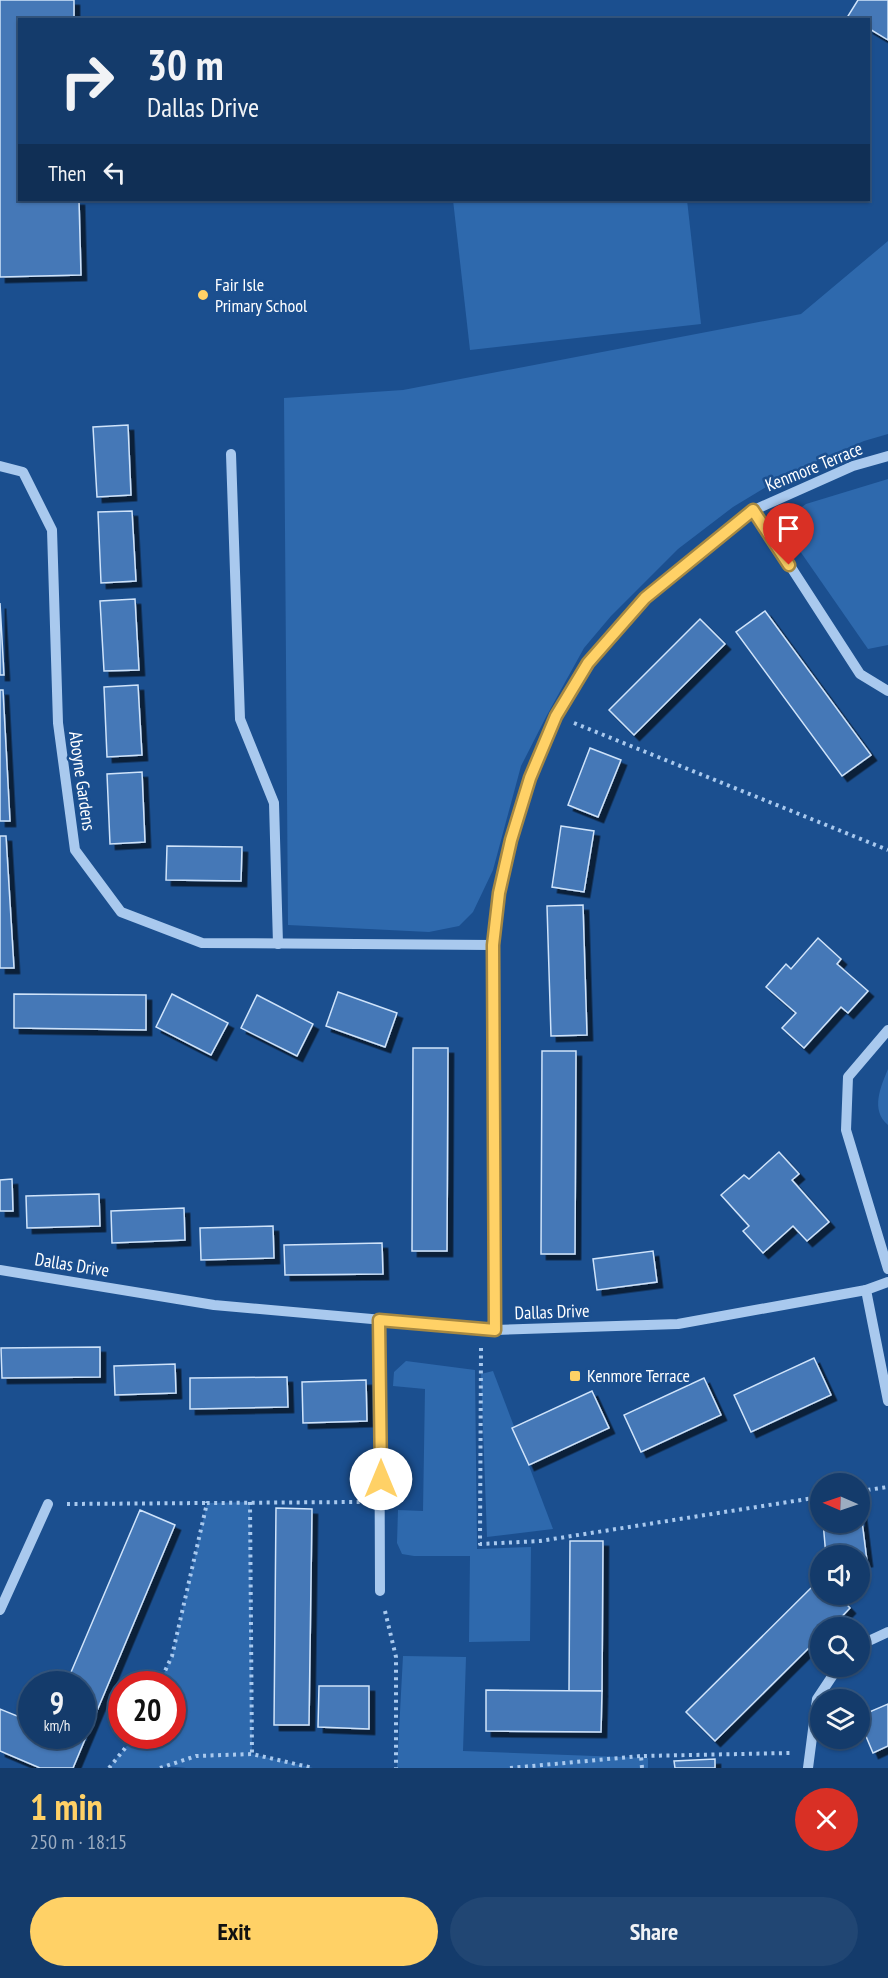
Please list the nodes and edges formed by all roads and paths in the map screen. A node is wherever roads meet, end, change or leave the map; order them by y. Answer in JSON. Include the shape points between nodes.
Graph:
{"nodes":[{"id":1,"x":231,"y":454,"type":"dead end"},
{"id":2,"x":888,"y":456,"type":"edge"},
{"id":3,"x":0,"y":466,"type":"edge"},
{"id":4,"x":753,"y":510,"type":"junction"},
{"id":5,"x":888,"y":692,"type":"edge"},
{"id":6,"x":588,"y":729,"type":"dead end"},
{"id":7,"x":888,"y":850,"type":"edge"},
{"id":8,"x":278,"y":944,"type":"junction"},
{"id":9,"x":493,"y":945,"type":"junction"},
{"id":10,"x":888,"y":1030,"type":"edge"},
{"id":11,"x":888,"y":1269,"type":"edge"},
{"id":12,"x":0,"y":1270,"type":"edge"},
{"id":13,"x":888,"y":1282,"type":"edge"},
{"id":14,"x":866,"y":1290,"type":"junction"},
{"id":15,"x":379,"y":1320,"type":"junction"},
{"id":16,"x":481,"y":1329,"type":"junction"},
{"id":17,"x":495,"y":1330,"type":"junction"},
{"id":18,"x":888,"y":1401,"type":"edge"},
{"id":19,"x":888,"y":1486,"type":"edge"},
{"id":20,"x":870,"y":1489,"type":"edge"},
{"id":21,"x":810,"y":1499,"type":"edge"},
{"id":22,"x":250,"y":1502,"type":"junction"},
{"id":23,"x":381,"y":1502,"type":"junction"},
{"id":24,"x":207,"y":1503,"type":"junction"},
{"id":25,"x":48,"y":1504,"type":"joint"},
{"id":26,"x":380,"y":1591,"type":"joint"},
{"id":27,"x":0,"y":1610,"type":"edge"},
{"id":28,"x":888,"y":1632,"type":"edge"},
{"id":29,"x":870,"y":1641,"type":"edge"},
{"id":30,"x":165,"y":1671,"type":"edge"},
{"id":31,"x":832,"y":1677,"type":"edge"},
{"id":32,"x":125,"y":1749,"type":"edge"},
{"id":33,"x":810,"y":1753,"type":"junction"},
{"id":34,"x":252,"y":1754,"type":"junction"},
{"id":35,"x":641,"y":1756,"type":"junction"},
{"id":36,"x":110,"y":1768,"type":"edge"},
{"id":37,"x":159,"y":1768,"type":"edge"},
{"id":38,"x":313,"y":1768,"type":"edge"},
{"id":39,"x":396,"y":1768,"type":"edge"},
{"id":40,"x":510,"y":1768,"type":"edge"},
{"id":41,"x":642,"y":1768,"type":"edge"},
{"id":42,"x":808,"y":1768,"type":"edge"}],
"edges":[{"from":1,"to":8,"type":"street","via":[[240,719],[274,803]]},
{"from":2,"to":4,"type":"street","name":"Kenmore Terrace","via":[[853,466]]},
{"from":3,"to":8,"type":"street","name":"Aboyne Gardens","via":[[22,472],[52,530],[58,723],[75,850],[121,912],[202,943]]},
{"from":4,"to":5,"type":"street","name":"Kenmore Terrace","via":[[860,674]]},
{"from":4,"to":9,"type":"street","name":"Kenmore Terrace","via":[[645,598],[588,663],[556,716],[530,778],[511,840]]},
{"from":6,"to":7,"type":"path"},
{"from":8,"to":9,"type":"street","name":"Aboyne Gardens"},
{"from":9,"to":17,"type":"street","name":"Kenmore Terrace"},
{"from":10,"to":11,"type":"street","via":[[848,1077],[846,1130]]},
{"from":12,"to":15,"type":"street","name":"Dallas Drive","via":[[214,1305]]},
{"from":13,"to":14,"type":"street","name":"Dallas Drive"},
{"from":14,"to":17,"type":"street","name":"Dallas Drive","via":[[678,1324]]},
{"from":14,"to":18,"type":"street"},
{"from":15,"to":16,"type":"street","name":"Dallas Drive"},
{"from":15,"to":23,"type":"street"},
{"from":16,"to":17,"type":"street","name":"Dallas Drive"},
{"from":16,"to":21,"type":"path","via":[[480,1544],[540,1541]]},
{"from":19,"to":20,"type":"path"},
{"from":22,"to":23,"type":"path"},
{"from":22,"to":24,"type":"path"},
{"from":22,"to":34,"type":"path"},
{"from":23,"to":26,"type":"street"},
{"from":24,"to":25,"type":"path"},
{"from":24,"to":30,"type":"path","via":[[172,1656]]},
{"from":25,"to":27,"type":"street"},
{"from":26,"to":39,"type":"path","via":[[396,1657]]},
{"from":28,"to":29,"type":"street"},
{"from":31,"to":33,"type":"street","via":[[817,1699]]},
{"from":32,"to":36,"type":"path"},
{"from":33,"to":35,"type":"path"},
{"from":33,"to":42,"type":"street"},
{"from":34,"to":37,"type":"path","via":[[196,1756]]},
{"from":34,"to":38,"type":"path"},
{"from":35,"to":40,"type":"path"},
{"from":35,"to":41,"type":"path"}]}
